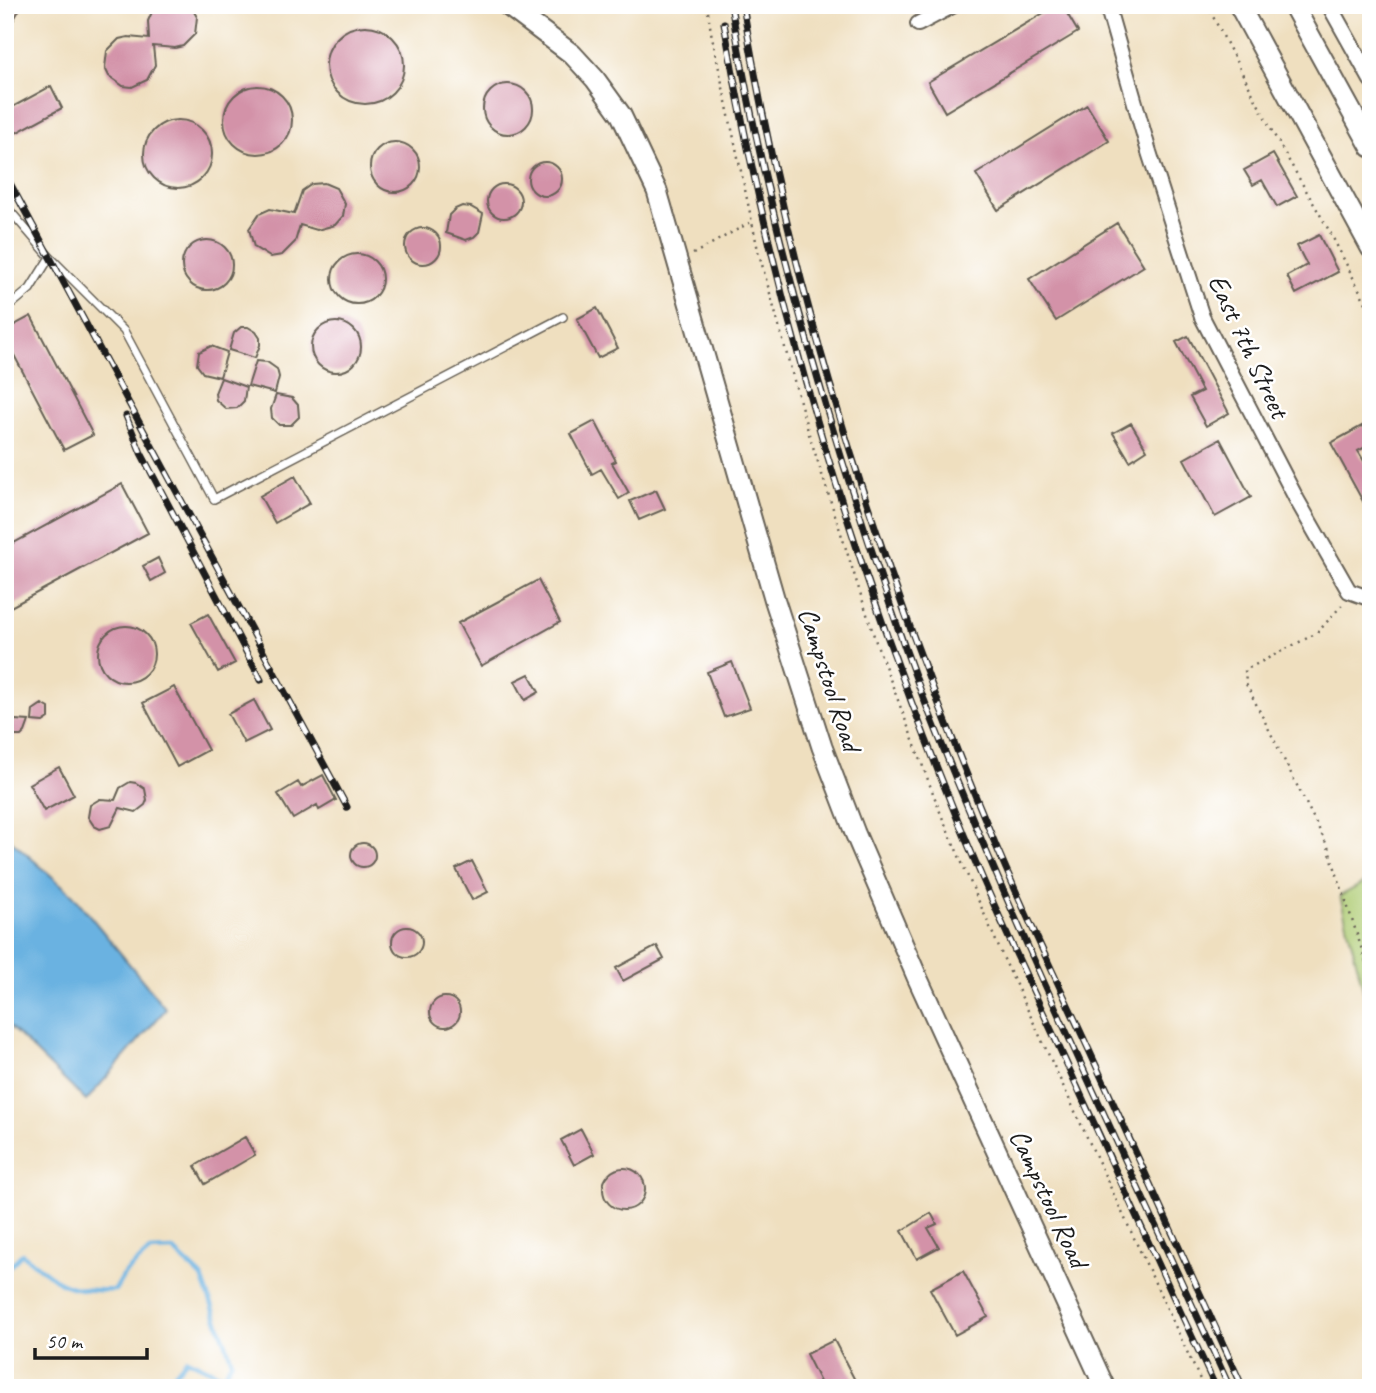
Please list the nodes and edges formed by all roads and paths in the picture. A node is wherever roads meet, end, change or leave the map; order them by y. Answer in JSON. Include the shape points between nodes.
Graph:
{"nodes":[{"id":1,"x":507,"y":5,"type":"edge"},
{"id":2,"x":707,"y":5,"type":"edge"},
{"id":3,"x":954,"y":5,"type":"edge"},
{"id":4,"x":1107,"y":5,"type":"edge"},
{"id":5,"x":1206,"y":5,"type":"edge"},
{"id":6,"x":1239,"y":5,"type":"edge"},
{"id":7,"x":1293,"y":5,"type":"edge"},
{"id":8,"x":1329,"y":5,"type":"edge"},
{"id":9,"x":918,"y":24,"type":"dead end"},
{"id":10,"x":1370,"y":76,"type":"edge"},
{"id":11,"x":1371,"y":147,"type":"edge"},
{"id":12,"x":5,"y":205,"type":"edge"},
{"id":13,"x":752,"y":221,"type":"junction"},
{"id":14,"x":1371,"y":248,"type":"edge"},
{"id":15,"x":50,"y":257,"type":"junction"},
{"id":16,"x":678,"y":263,"type":"junction"},
{"id":17,"x":5,"y":310,"type":"edge"},
{"id":18,"x":1371,"y":313,"type":"edge"},
{"id":19,"x":563,"y":317,"type":"dead end"},
{"id":20,"x":1365,"y":597,"type":"edge"},
{"id":21,"x":1371,"y":977,"type":"edge"},
{"id":22,"x":1105,"y":1388,"type":"edge"},
{"id":23,"x":1204,"y":1388,"type":"edge"}],
"edges":[{"from":1,"to":16,"type":"main road","name":"Campstool Road","via":[[572,54],[621,115],[657,191]]},
{"from":2,"to":13,"type":"path"},
{"from":3,"to":9,"type":"street"},
{"from":4,"to":20,"type":"street","name":"East 7th Street","via":[[1202,317],[1349,591]]},
{"from":5,"to":18,"type":"path"},
{"from":6,"to":14,"type":"main road"},
{"from":7,"to":11,"type":"main road"},
{"from":8,"to":10,"type":"street"},
{"from":12,"to":15,"type":"lane"},
{"from":13,"to":16,"type":"path"},
{"from":13,"to":23,"type":"path","via":[[821,470],[876,642],[942,817]]},
{"from":15,"to":17,"type":"lane","via":[[30,289]]},
{"from":15,"to":19,"type":"lane","via":[[124,331],[214,499]]},
{"from":16,"to":22,"type":"main road","name":"Campstool Road","via":[[822,747],[917,977]]},
{"from":20,"to":21,"type":"path","via":[[1343,605],[1317,633],[1245,670],[1245,677],[1328,847]]}]}
